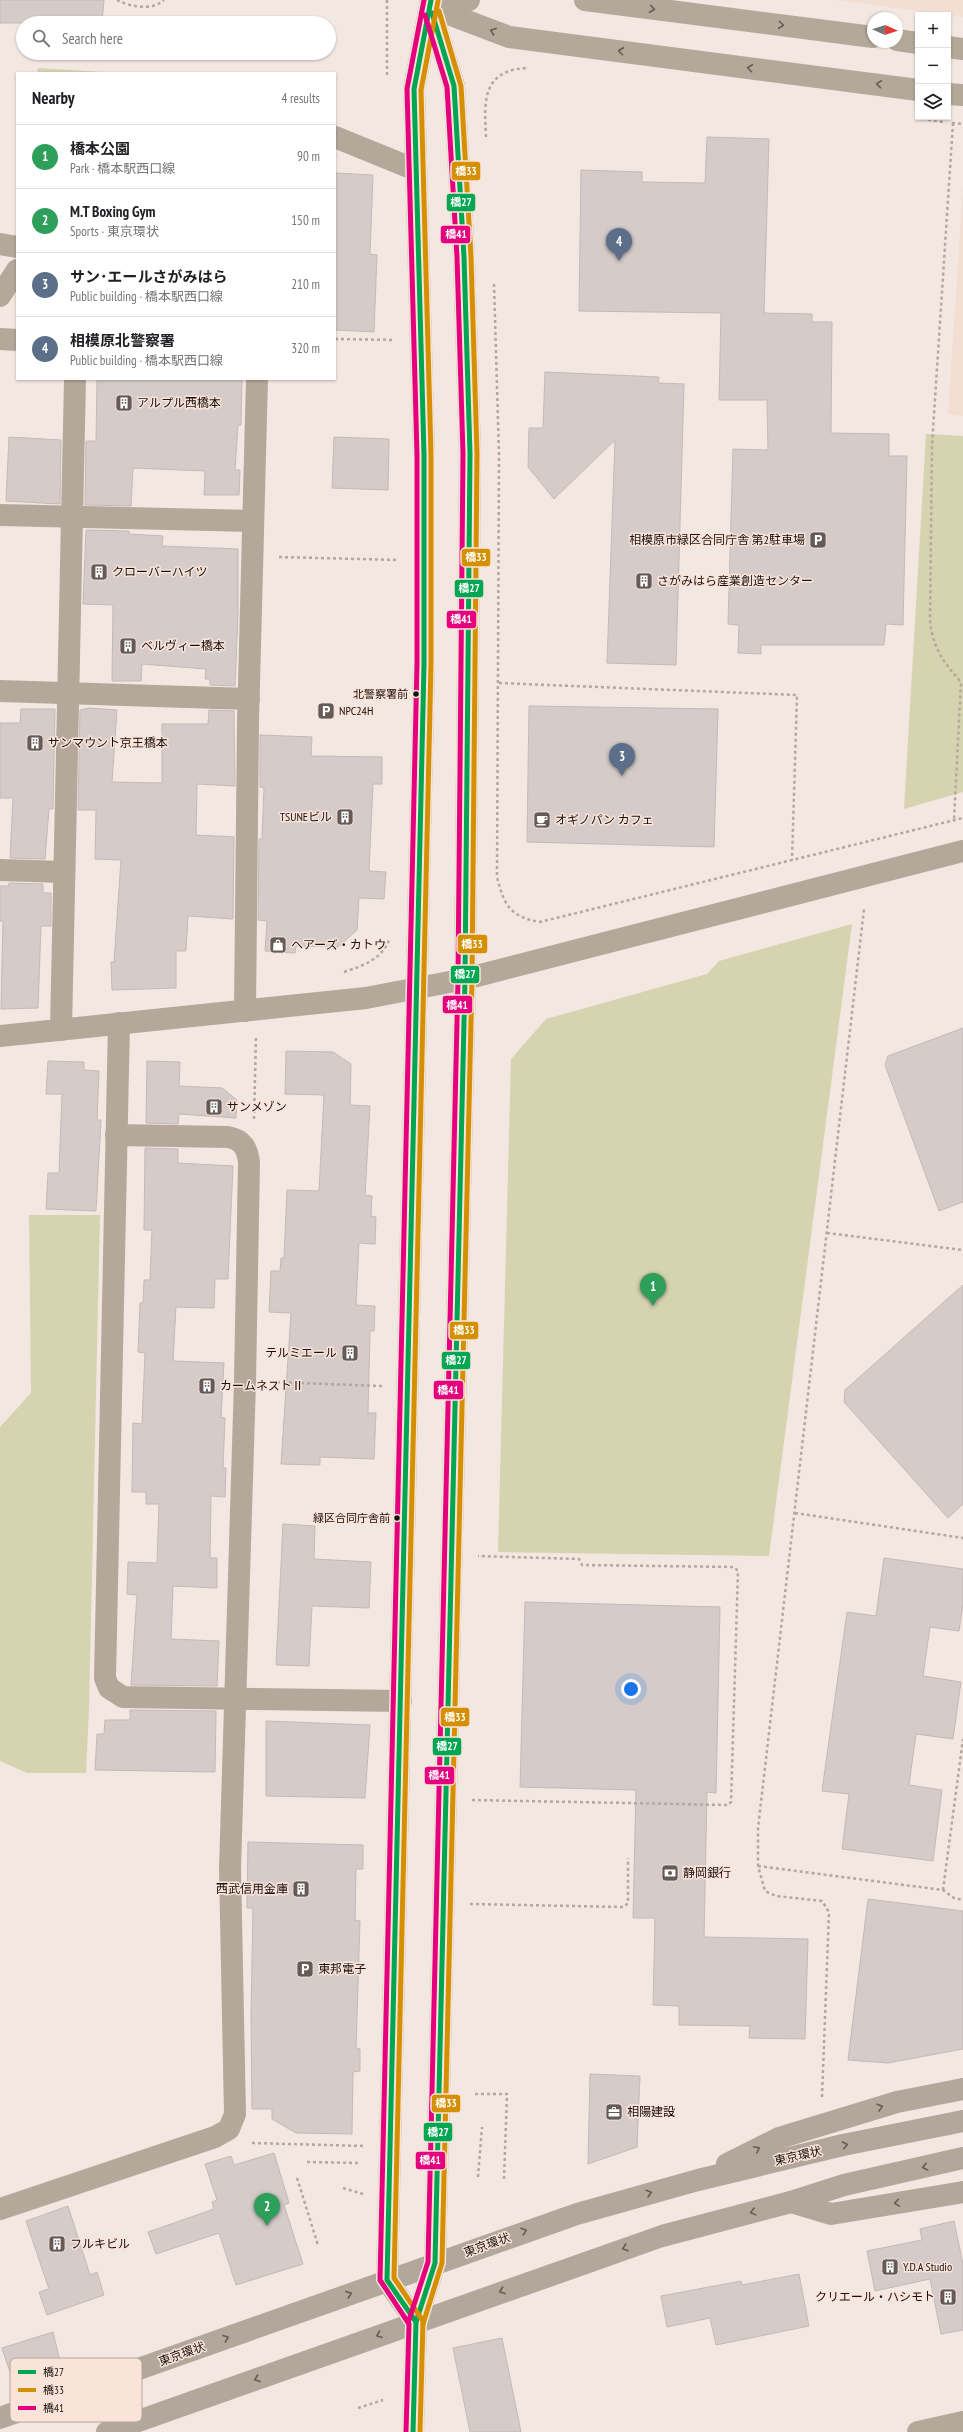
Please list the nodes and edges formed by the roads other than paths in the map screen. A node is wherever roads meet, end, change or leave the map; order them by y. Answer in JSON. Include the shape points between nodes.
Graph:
{"nodes":[{"id":1,"x":469,"y":0,"type":"edge"},
{"id":2,"x":586,"y":0,"type":"edge"},
{"id":3,"x":430,"y":4,"type":"edge"},
{"id":4,"x":867,"y":36,"type":"edge"},
{"id":5,"x":903,"y":41,"type":"edge"},
{"id":6,"x":915,"y":43,"type":"edge"},
{"id":7,"x":951,"y":47,"type":"edge"},
{"id":8,"x":963,"y":49,"type":"edge"},
{"id":9,"x":915,"y":90,"type":"edge"},
{"id":10,"x":951,"y":94,"type":"edge"},
{"id":11,"x":963,"y":96,"type":"edge"},
{"id":12,"x":336,"y":137,"type":"edge"},
{"id":13,"x":416,"y":170,"type":"junction"},
{"id":14,"x":0,"y":244,"type":"edge"},
{"id":15,"x":16,"y":247,"type":"edge"},
{"id":16,"x":16,"y":272,"type":"edge"},
{"id":17,"x":0,"y":296,"type":"edge"},
{"id":18,"x":0,"y":339,"type":"edge"},
{"id":19,"x":16,"y":340,"type":"edge"},
{"id":20,"x":75,"y":380,"type":"edge"},
{"id":21,"x":257,"y":380,"type":"edge"},
{"id":22,"x":0,"y":515,"type":"edge"},
{"id":23,"x":71,"y":517,"type":"junction"},
{"id":24,"x":253,"y":521,"type":"junction"},
{"id":25,"x":0,"y":691,"type":"edge"},
{"id":26,"x":67,"y":693,"type":"junction"},
{"id":27,"x":249,"y":699,"type":"junction"},
{"id":28,"x":963,"y":851,"type":"edge"},
{"id":29,"x":0,"y":870,"type":"edge"},
{"id":30,"x":64,"y":872,"type":"junction"},
{"id":31,"x":465,"y":979,"type":"junction"},
{"id":32,"x":418,"y":988,"type":"junction"},
{"id":33,"x":245,"y":1012,"type":"junction"},
{"id":34,"x":119,"y":1023,"type":"junction"},
{"id":35,"x":61,"y":1030,"type":"junction"},
{"id":36,"x":0,"y":1036,"type":"edge"},
{"id":37,"x":116,"y":1135,"type":"junction"},
{"id":38,"x":236,"y":1699,"type":"junction"},
{"id":39,"x":401,"y":1701,"type":"junction"},
{"id":40,"x":963,"y":2089,"type":"edge"},
{"id":41,"x":963,"y":2121,"type":"edge"},
{"id":42,"x":963,"y":2158,"type":"edge"},
{"id":43,"x":698,"y":2180,"type":"junction"},
{"id":44,"x":963,"y":2192,"type":"edge"},
{"id":45,"x":791,"y":2202,"type":"junction"},
{"id":46,"x":0,"y":2209,"type":"edge"},
{"id":47,"x":435,"y":2263,"type":"junction"},
{"id":48,"x":387,"y":2280,"type":"junction"},
{"id":49,"x":416,"y":2322,"type":"junction"},
{"id":50,"x":142,"y":2367,"type":"edge"},
{"id":51,"x":10,"y":2414,"type":"edge"},
{"id":52,"x":0,"y":2418,"type":"edge"},
{"id":53,"x":142,"y":2420,"type":"edge"},
{"id":54,"x":135,"y":2422,"type":"edge"},
{"id":55,"x":963,"y":2422,"type":"edge"},
{"id":56,"x":107,"y":2432,"type":"edge"},
{"id":57,"x":413,"y":2432,"type":"edge"},
{"id":58,"x":918,"y":2432,"type":"edge"}],
"edges":[{"from":1,"to":3,"type":"street"},
{"from":2,"to":4,"type":"street","one_way":true},
{"from":9,"to":3,"type":"street","one_way":true,"via":[[509,37]]},
{"from":3,"to":13,"type":"street","via":[[414,89]]},
{"from":3,"to":31,"type":"street","via":[[454,86],[467,319],[470,454]]},
{"from":5,"to":6,"type":"street"},
{"from":7,"to":8,"type":"street"},
{"from":10,"to":11,"type":"street"},
{"from":12,"to":13,"type":"street"},
{"from":13,"to":32,"type":"street","via":[[424,455],[424,664]]},
{"from":14,"to":15,"type":"street"},
{"from":16,"to":17,"type":"street"},
{"from":18,"to":19,"type":"street"},
{"from":20,"to":23,"type":"street"},
{"from":21,"to":24,"type":"street"},
{"from":22,"to":23,"type":"street"},
{"from":23,"to":24,"type":"street"},
{"from":23,"to":26,"type":"street"},
{"from":24,"to":27,"type":"street"},
{"from":25,"to":26,"type":"street"},
{"from":26,"to":27,"type":"street"},
{"from":26,"to":30,"type":"street"},
{"from":27,"to":33,"type":"street"},
{"from":28,"to":31,"type":"street"},
{"from":29,"to":30,"type":"street"},
{"from":30,"to":35,"type":"street"},
{"from":31,"to":32,"type":"street"},
{"from":31,"to":47,"type":"street"},
{"from":32,"to":33,"type":"street","via":[[366,998]]},
{"from":32,"to":39,"type":"street"},
{"from":33,"to":34,"type":"street"},
{"from":34,"to":35,"type":"street"},
{"from":34,"to":37,"type":"street"},
{"from":35,"to":36,"type":"street"},
{"from":37,"to":38,"type":"street","via":[[105,1678],[109,1688],[123,1697]]},
{"from":37,"to":38,"type":"street","via":[[228,1137],[242,1143],[248,1150]]},
{"from":38,"to":39,"type":"street"},
{"from":38,"to":46,"type":"street","via":[[230,1869],[235,2114],[229,2129],[215,2137]]},
{"from":39,"to":48,"type":"street"},
{"from":43,"to":40,"type":"highway","one_way":true,"via":[[779,2138],[897,2102]]},
{"from":43,"to":41,"type":"highway","name":"東京環状","one_way":true,"via":[[843,2145]]},
{"from":42,"to":45,"type":"highway","one_way":true,"via":[[844,2185]]},
{"from":47,"to":43,"type":"highway","name":"東京環状","one_way":true,"via":[[577,2214]]},
{"from":44,"to":45,"type":"highway","one_way":true,"via":[[831,2214]]},
{"from":45,"to":49,"type":"highway","one_way":true,"via":[[662,2236]]},
{"from":47,"to":48,"type":"highway","name":"東京環状"},
{"from":47,"to":49,"type":"street"},
{"from":48,"to":49,"type":"street"},
{"from":50,"to":48,"type":"highway","name":"東京環状","one_way":true},
{"from":49,"to":53,"type":"highway","one_way":true},
{"from":49,"to":57,"type":"street"},
{"from":52,"to":51,"type":"highway","name":"東京環状","one_way":true},
{"from":54,"to":56,"type":"highway","one_way":true},
{"from":55,"to":58,"type":"street"}]}
